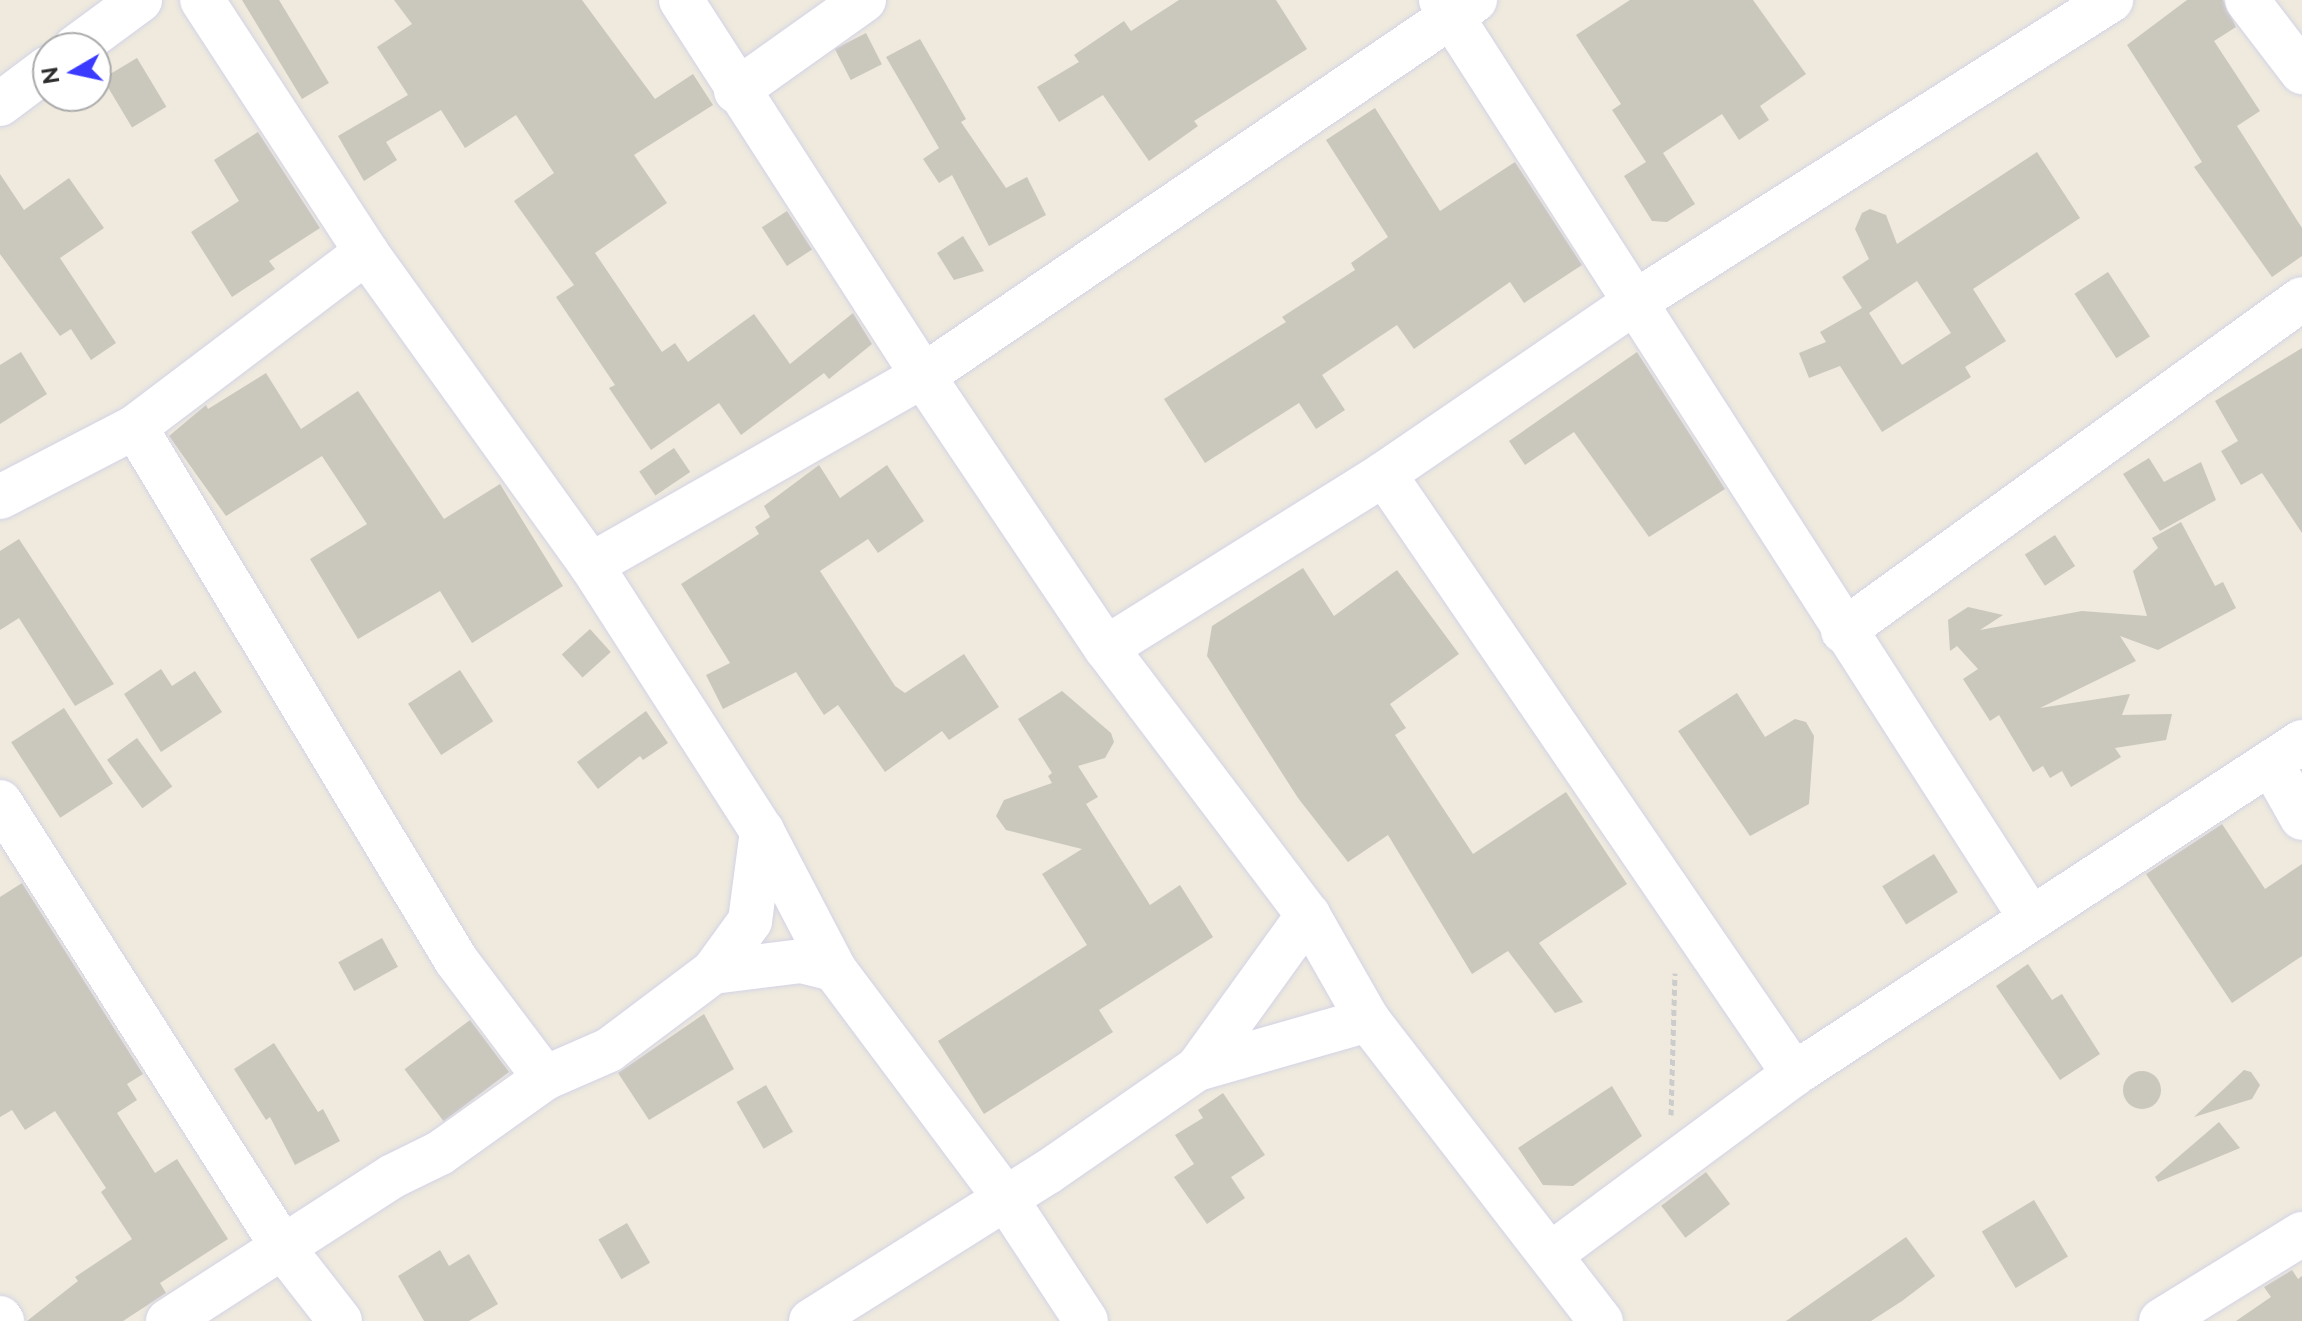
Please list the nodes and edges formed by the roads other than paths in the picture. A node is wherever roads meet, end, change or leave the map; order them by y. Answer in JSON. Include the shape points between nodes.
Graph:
{"nodes":[{"id":1,"x":140,"y":0,"type":"edge"},
{"id":2,"x":202,"y":0,"type":"edge"},
{"id":3,"x":681,"y":0,"type":"edge"},
{"id":4,"x":864,"y":0,"type":"edge"},
{"id":5,"x":2111,"y":0,"type":"edge"},
{"id":6,"x":2247,"y":0,"type":"edge"},
{"id":7,"x":1456,"y":5,"type":"edge"},
{"id":8,"x":97,"y":32,"type":"edge"},
{"id":9,"x":2302,"y":72,"type":"edge"},
{"id":10,"x":32,"y":80,"type":"edge"},
{"id":11,"x":736,"y":91,"type":"junction"},
{"id":12,"x":0,"y":104,"type":"edge"},
{"id":13,"x":366,"y":252,"type":"junction"},
{"id":14,"x":2302,"y":299,"type":"edge"},
{"id":15,"x":1635,"y":302,"type":"junction"},
{"id":16,"x":923,"y":376,"type":"junction"},
{"id":17,"x":135,"y":427,"type":"junction"},
{"id":18,"x":1384,"y":474,"type":"junction"},
{"id":19,"x":0,"y":497,"type":"edge"},
{"id":20,"x":591,"y":565,"type":"junction"},
{"id":21,"x":1843,"y":631,"type":"junction"},
{"id":22,"x":1106,"y":648,"type":"junction"},
{"id":23,"x":2286,"y":752,"type":"edge"},
{"id":24,"x":0,"y":802,"type":"edge"},
{"id":25,"x":2302,"y":818,"type":"edge"},
{"id":26,"x":762,"y":831,"type":"junction"},
{"id":27,"x":1308,"y":915,"type":"junction"},
{"id":28,"x":2030,"y":917,"type":"junction"},
{"id":29,"x":834,"y":969,"type":"junction"},
{"id":30,"x":713,"y":972,"type":"junction"},
{"id":31,"x":1368,"y":1020,"type":"junction"},
{"id":32,"x":1197,"y":1069,"type":"junction"},
{"id":33,"x":1794,"y":1074,"type":"junction"},
{"id":34,"x":545,"y":1078,"type":"junction"},
{"id":35,"x":1004,"y":1196,"type":"junction"},
{"id":36,"x":2302,"y":1234,"type":"edge"},
{"id":37,"x":284,"y":1249,"type":"junction"},
{"id":38,"x":1551,"y":1254,"type":"junction"},
{"id":39,"x":168,"y":1321,"type":"edge"},
{"id":40,"x":340,"y":1321,"type":"edge"},
{"id":41,"x":811,"y":1321,"type":"edge"},
{"id":42,"x":1086,"y":1321,"type":"edge"},
{"id":43,"x":1601,"y":1321,"type":"edge"},
{"id":44,"x":2161,"y":1321,"type":"edge"}],
"edges":[{"from":1,"to":8,"type":"street"},
{"from":2,"to":13,"type":"street"},
{"from":3,"to":11,"type":"street"},
{"from":4,"to":11,"type":"street"},
{"from":5,"to":15,"type":"street"},
{"from":6,"to":9,"type":"street"},
{"from":7,"to":15,"type":"street"},
{"from":7,"to":16,"type":"street"},
{"from":10,"to":12,"type":"street"},
{"from":11,"to":16,"type":"street"},
{"from":13,"to":17,"type":"street"},
{"from":13,"to":20,"type":"street"},
{"from":14,"to":21,"type":"street"},
{"from":15,"to":18,"type":"street"},
{"from":15,"to":21,"type":"street"},
{"from":16,"to":20,"type":"street"},
{"from":16,"to":22,"type":"street"},
{"from":17,"to":19,"type":"street"},
{"from":17,"to":34,"type":"street","via":[[456,960]]},
{"from":18,"to":22,"type":"street"},
{"from":18,"to":33,"type":"street"},
{"from":20,"to":26,"type":"street"},
{"from":21,"to":28,"type":"street"},
{"from":22,"to":27,"type":"street"},
{"from":23,"to":25,"type":"street"},
{"from":23,"to":28,"type":"street"},
{"from":24,"to":37,"type":"street"},
{"from":26,"to":29,"type":"street"},
{"from":26,"to":30,"type":"street","via":[[750,921]]},
{"from":27,"to":31,"type":"street"},
{"from":27,"to":32,"type":"street"},
{"from":28,"to":33,"type":"street"},
{"from":29,"to":30,"type":"street","via":[[801,961]]},
{"from":29,"to":35,"type":"street"},
{"from":30,"to":34,"type":"street","via":[[609,1050]]},
{"from":31,"to":32,"type":"street"},
{"from":31,"to":38,"type":"street"},
{"from":32,"to":35,"type":"street"},
{"from":33,"to":38,"type":"street"},
{"from":34,"to":37,"type":"street","via":[[440,1153],[393,1176]]},
{"from":35,"to":41,"type":"street"},
{"from":35,"to":42,"type":"street"},
{"from":36,"to":44,"type":"street"},
{"from":37,"to":39,"type":"street"},
{"from":37,"to":40,"type":"street"},
{"from":38,"to":43,"type":"street"}]}
